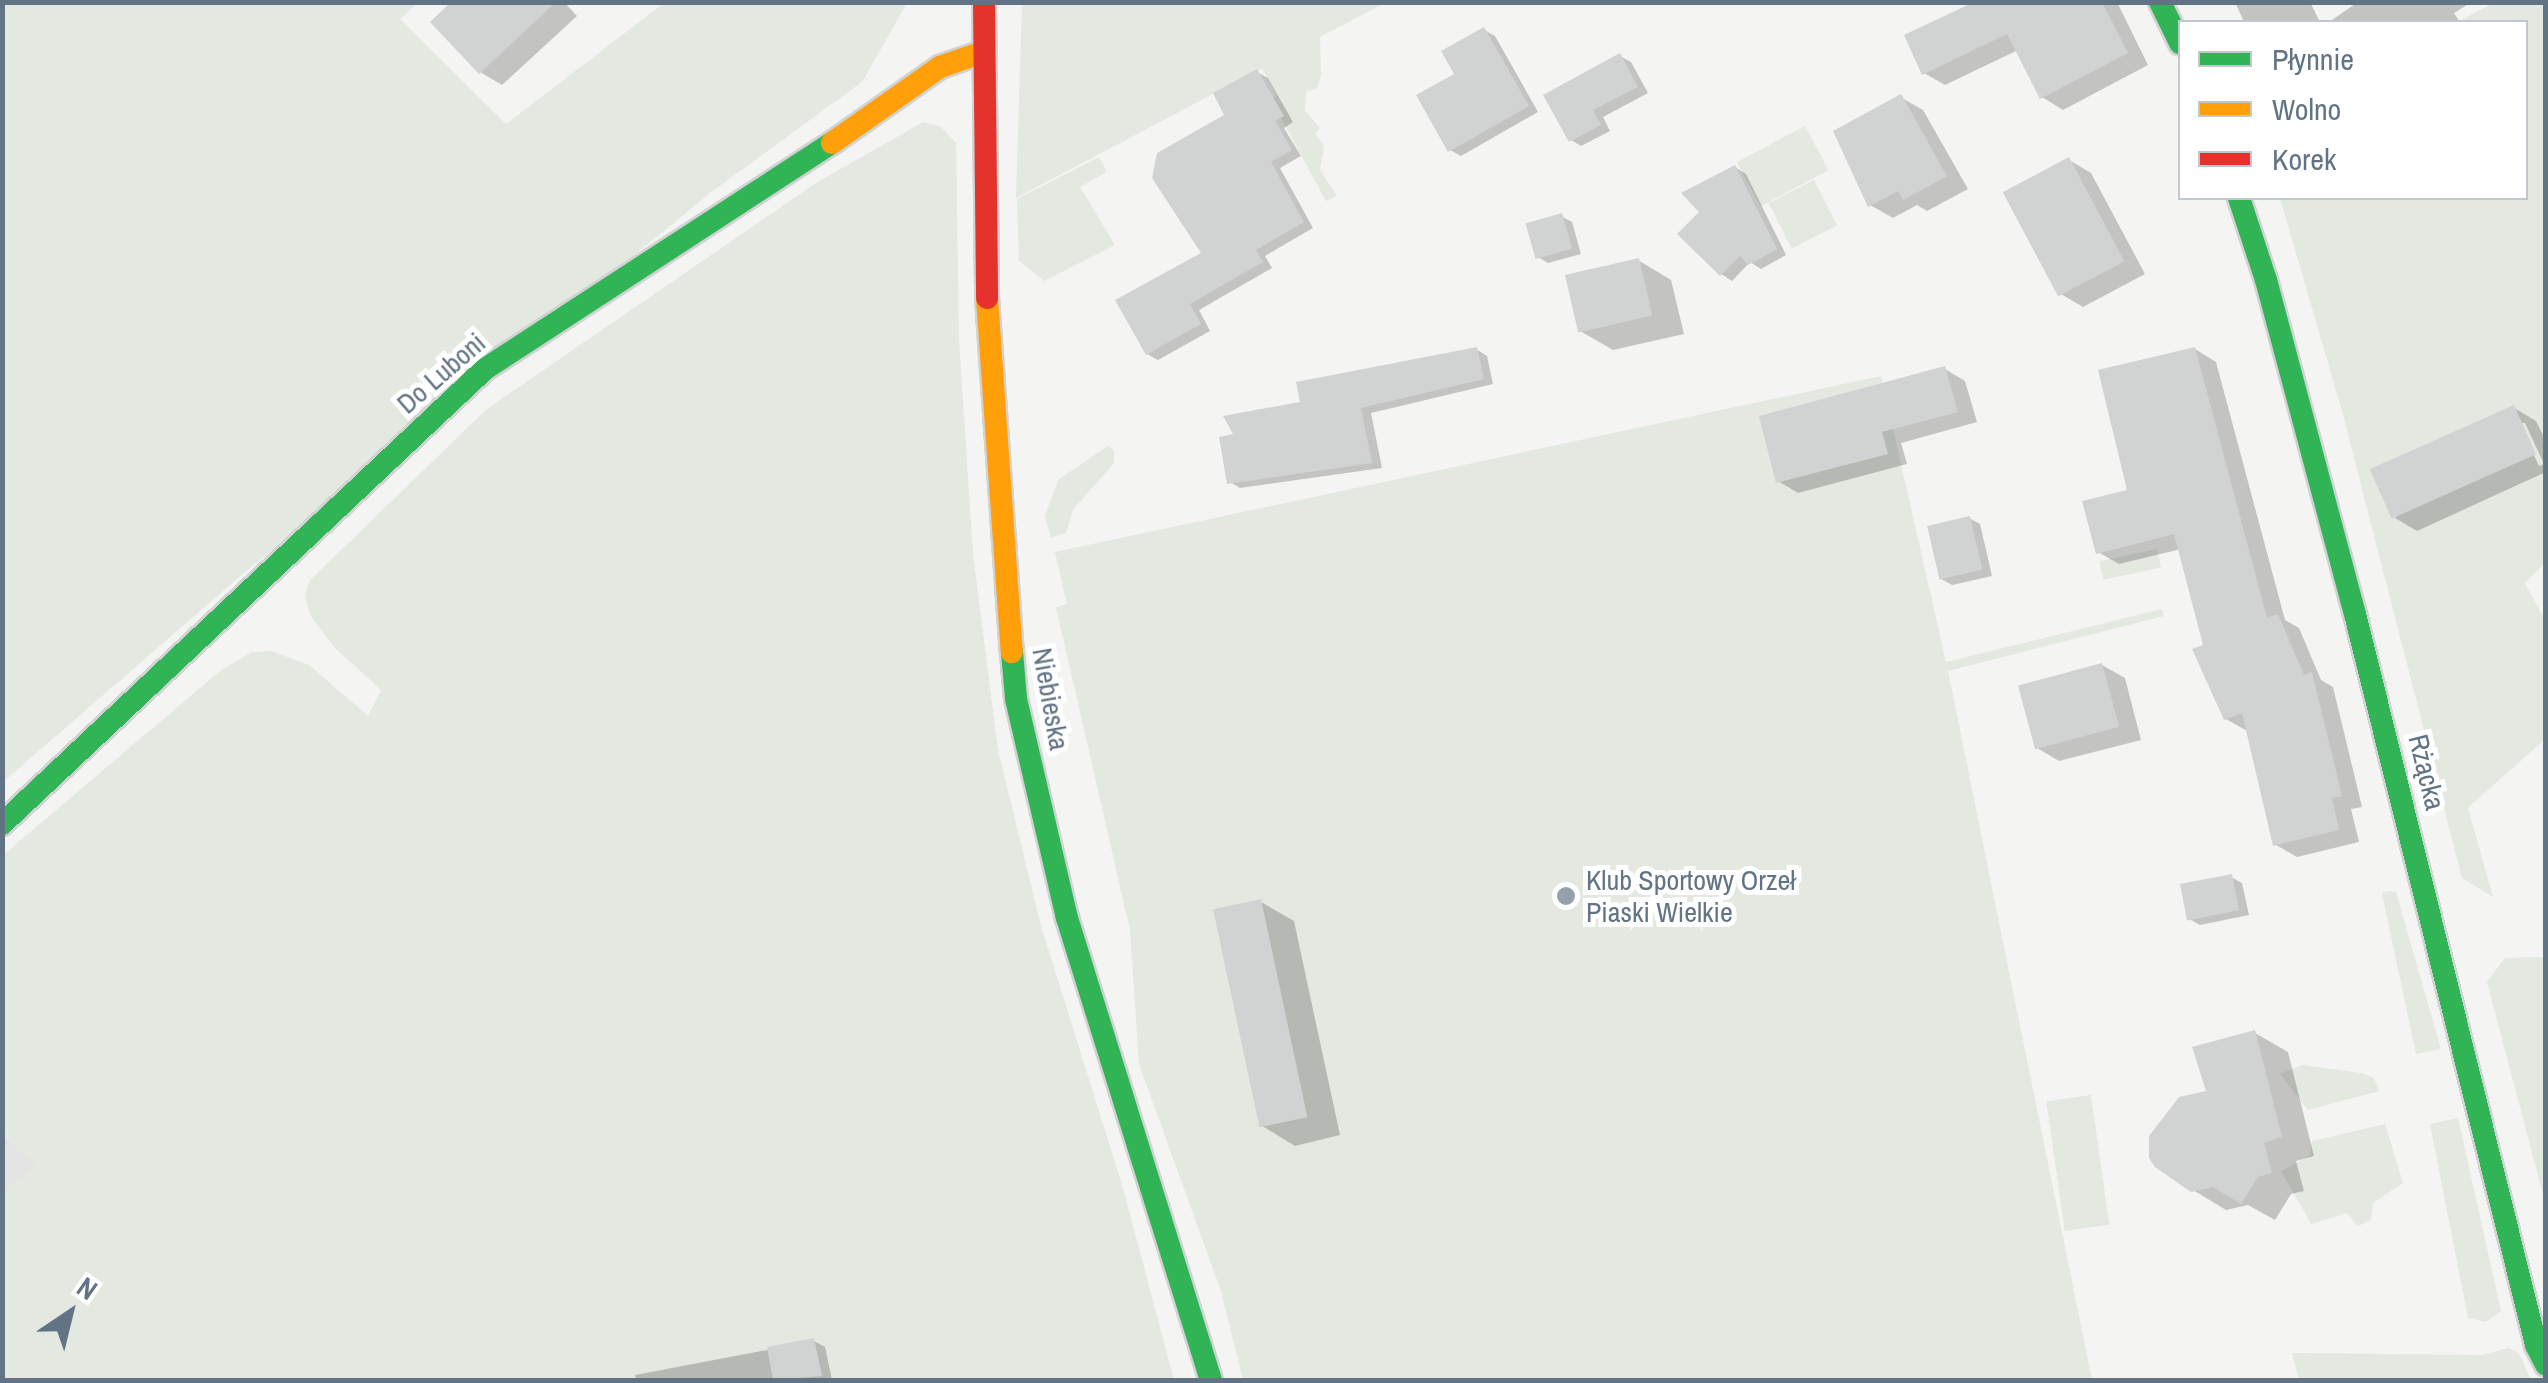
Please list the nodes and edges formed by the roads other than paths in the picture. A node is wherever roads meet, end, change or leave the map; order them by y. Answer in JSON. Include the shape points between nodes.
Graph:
{"nodes":[{"id":1,"x":984,"y":2,"type":"edge"},
{"id":2,"x":2160,"y":2,"type":"edge"},
{"id":3,"x":2178,"y":39,"type":"edge"},
{"id":4,"x":983,"y":52,"type":"junction"},
{"id":5,"x":2240,"y":200,"type":"edge"},
{"id":6,"x":2,"y":824,"type":"edge"},
{"id":7,"x":2546,"y":1365,"type":"edge"},
{"id":8,"x":1212,"y":1380,"type":"edge"}],
"edges":[{"from":1,"to":4,"type":"street","name":"Niebieska"},
{"from":2,"to":3,"type":"street"},
{"from":4,"to":6,"type":"street","name":"Do Luboni","via":[[940,67],[485,369]]},
{"from":4,"to":8,"type":"street","name":"Niebieska","via":[[987,348],[1016,698],[1067,918]]},
{"from":5,"to":7,"type":"street","name":"Rżącka","via":[[2355,614]]}]}
